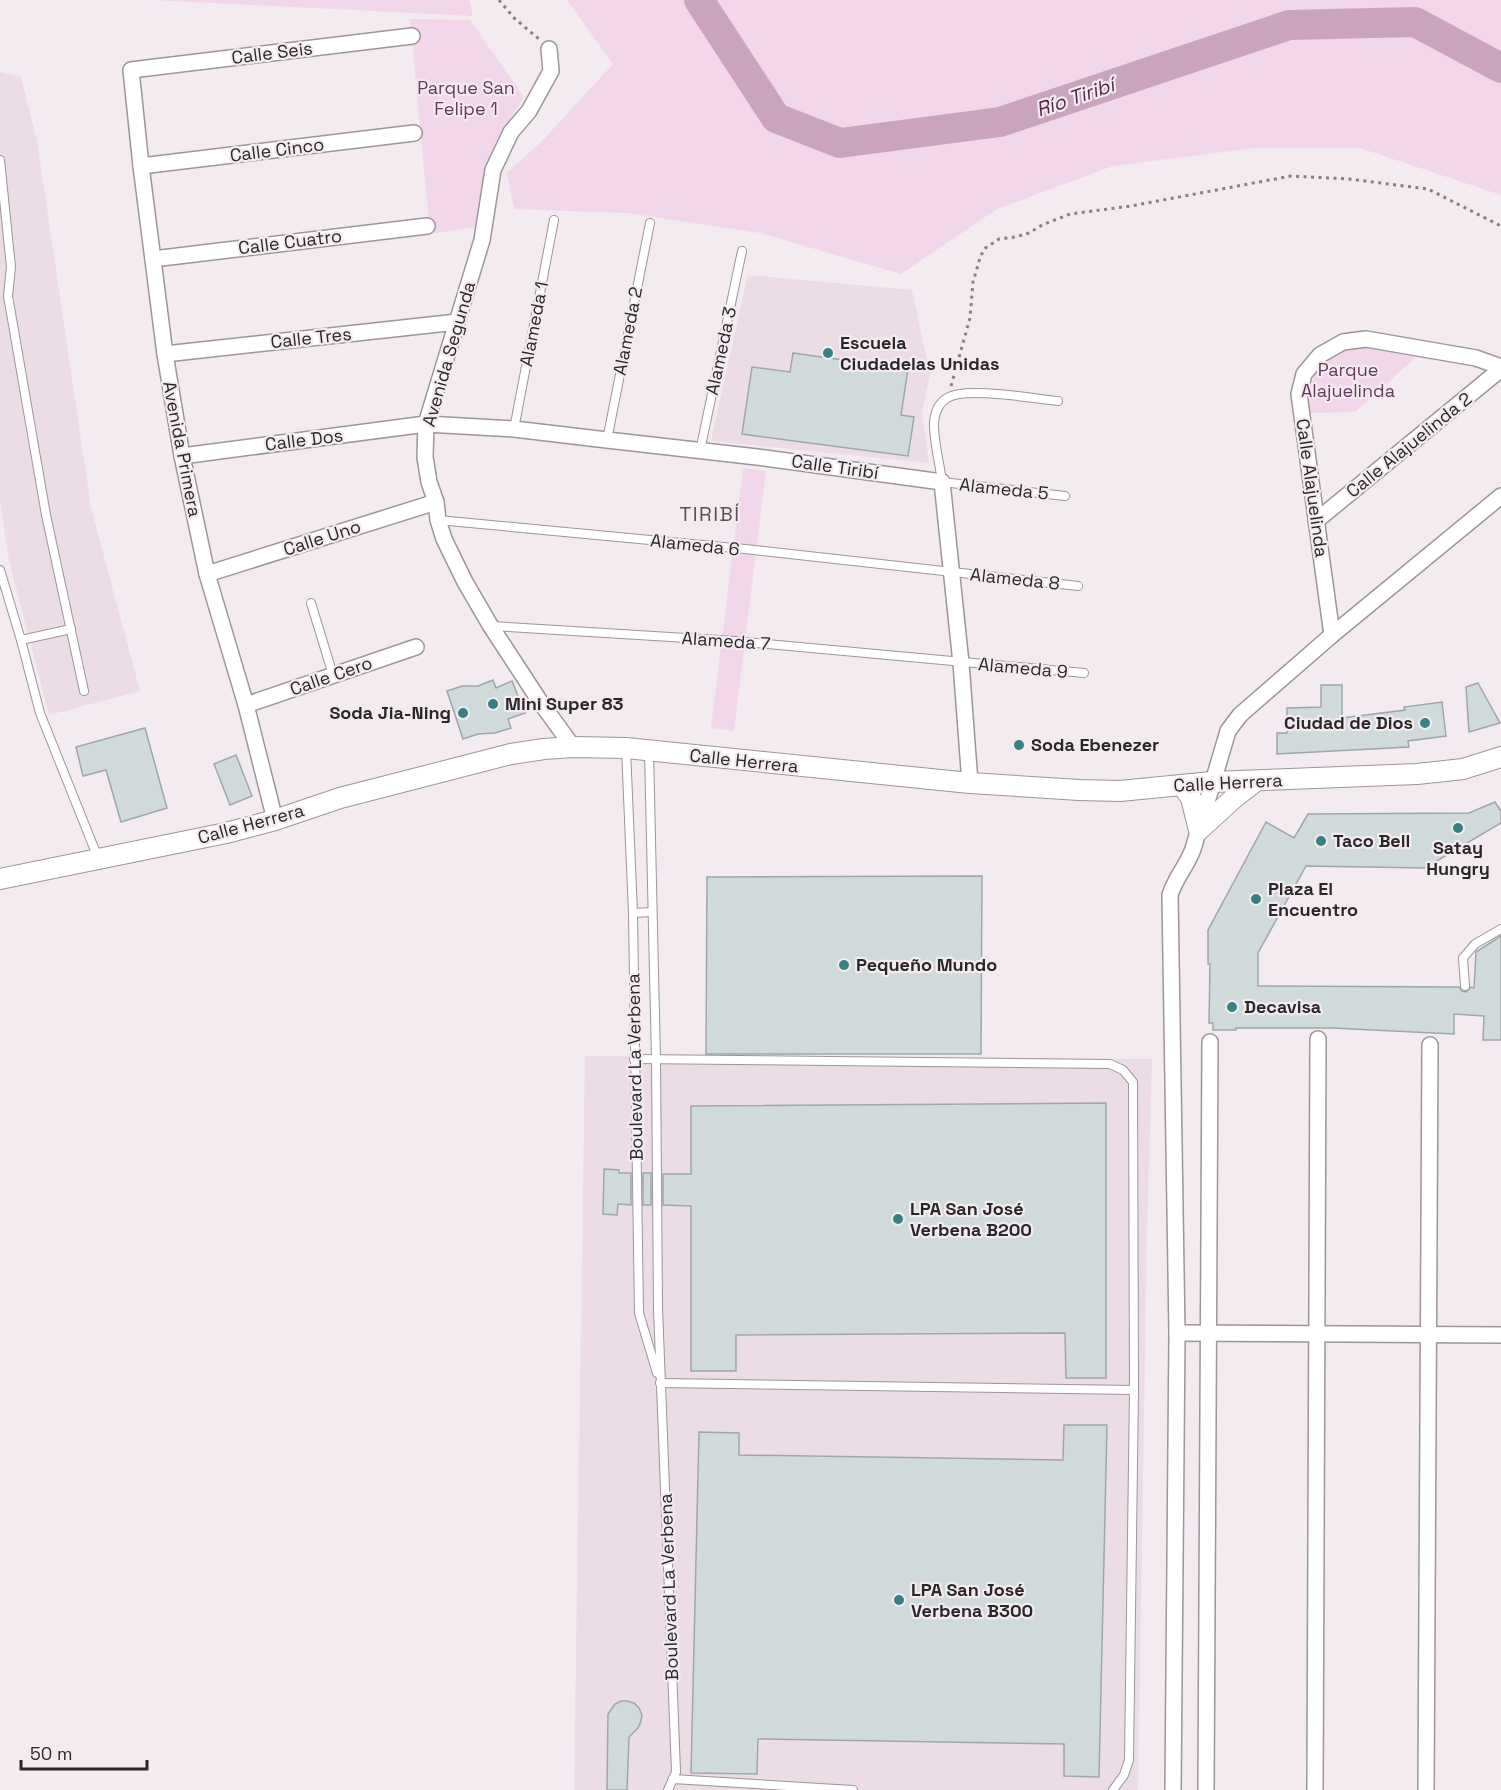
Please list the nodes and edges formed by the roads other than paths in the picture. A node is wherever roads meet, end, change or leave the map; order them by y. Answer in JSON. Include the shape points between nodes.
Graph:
{"nodes":[{"id":1,"x":412,"y":36,"type":"dead end"},
{"id":2,"x":549,"y":49,"type":"road end"},
{"id":3,"x":131,"y":70,"type":"joint"},
{"id":4,"x":414,"y":133,"type":"dead end"},
{"id":5,"x":0,"y":160,"type":"edge"},
{"id":6,"x":141,"y":166,"type":"junction"},
{"id":7,"x":554,"y":220,"type":"dead end"},
{"id":8,"x":650,"y":223,"type":"dead end"},
{"id":9,"x":427,"y":226,"type":"dead end"},
{"id":10,"x":742,"y":251,"type":"dead end"},
{"id":11,"x":153,"y":259,"type":"junction"},
{"id":12,"x":0,"y":267,"type":"edge"},
{"id":13,"x":11,"y":267,"type":"junction"},
{"id":14,"x":457,"y":322,"type":"junction"},
{"id":15,"x":165,"y":354,"type":"junction"},
{"id":16,"x":1501,"y":368,"type":"edge"},
{"id":17,"x":1058,"y":401,"type":"dead end"},
{"id":18,"x":426,"y":424,"type":"junction"},
{"id":19,"x":514,"y":429,"type":"junction"},
{"id":20,"x":607,"y":440,"type":"junction"},
{"id":21,"x":700,"y":451,"type":"junction"},
{"id":22,"x":182,"y":456,"type":"junction"},
{"id":23,"x":942,"y":482,"type":"junction"},
{"id":24,"x":1065,"y":496,"type":"dead end"},
{"id":25,"x":1501,"y":496,"type":"edge"},
{"id":26,"x":436,"y":502,"type":"junction"},
{"id":27,"x":438,"y":520,"type":"junction"},
{"id":28,"x":1316,"y":521,"type":"junction"},
{"id":29,"x":0,"y":570,"type":"edge"},
{"id":30,"x":952,"y":573,"type":"junction"},
{"id":31,"x":207,"y":574,"type":"junction"},
{"id":32,"x":1078,"y":586,"type":"dead end"},
{"id":33,"x":311,"y":603,"type":"dead end"},
{"id":34,"x":490,"y":625,"type":"junction"},
{"id":35,"x":70,"y":629,"type":"junction"},
{"id":36,"x":1332,"y":635,"type":"junction"},
{"id":37,"x":21,"y":640,"type":"junction"},
{"id":38,"x":416,"y":646,"type":"dead end"},
{"id":39,"x":961,"y":663,"type":"junction"},
{"id":40,"x":1084,"y":673,"type":"dead end"},
{"id":41,"x":333,"y":675,"type":"junction"},
{"id":42,"x":84,"y":691,"type":"dead end"},
{"id":43,"x":246,"y":705,"type":"junction"},
{"id":44,"x":573,"y":747,"type":"junction"},
{"id":45,"x":626,"y":748,"type":"junction"},
{"id":46,"x":649,"y":751,"type":"junction"},
{"id":47,"x":1501,"y":757,"type":"edge"},
{"id":48,"x":1256,"y":781,"type":"junction"},
{"id":49,"x":1212,"y":782,"type":"junction"},
{"id":50,"x":970,"y":783,"type":"junction"},
{"id":51,"x":1182,"y":785,"type":"junction"},
{"id":52,"x":275,"y":820,"type":"junction"},
{"id":53,"x":1198,"y":830,"type":"junction"},
{"id":54,"x":99,"y":860,"type":"junction"},
{"id":55,"x":0,"y":879,"type":"edge"},
{"id":56,"x":652,"y":912,"type":"junction"},
{"id":57,"x":633,"y":914,"type":"junction"},
{"id":58,"x":1501,"y":929,"type":"edge"},
{"id":59,"x":1465,"y":986,"type":"dead end"},
{"id":60,"x":1318,"y":1040,"type":"dead end"},
{"id":61,"x":1210,"y":1042,"type":"dead end"},
{"id":62,"x":1430,"y":1045,"type":"dead end"},
{"id":63,"x":634,"y":1059,"type":"junction"},
{"id":64,"x":656,"y":1060,"type":"junction"},
{"id":65,"x":1177,"y":1333,"type":"junction"},
{"id":66,"x":1208,"y":1334,"type":"junction"},
{"id":67,"x":1315,"y":1335,"type":"junction"},
{"id":68,"x":1428,"y":1335,"type":"junction"},
{"id":69,"x":1501,"y":1335,"type":"edge"},
{"id":70,"x":660,"y":1383,"type":"junction"},
{"id":71,"x":1134,"y":1390,"type":"junction"},
{"id":72,"x":673,"y":1779,"type":"junction"},
{"id":73,"x":668,"y":1790,"type":"edge"},
{"id":74,"x":853,"y":1790,"type":"edge"},
{"id":75,"x":1113,"y":1790,"type":"edge"},
{"id":76,"x":1173,"y":1790,"type":"edge"},
{"id":77,"x":1206,"y":1790,"type":"edge"},
{"id":78,"x":1315,"y":1790,"type":"edge"},
{"id":79,"x":1426,"y":1790,"type":"edge"}],
"edges":[{"from":1,"to":3,"type":"street","name":"Calle Seis"},
{"from":2,"to":14,"type":"street","name":"Avenida Segunda","via":[[551,71],[529,111],[511,132],[493,170],[482,240]]},
{"from":3,"to":6,"type":"street","name":"Avenida Primera"},
{"from":4,"to":6,"type":"street","name":"Calle Cinco"},
{"from":5,"to":13,"type":"lane"},
{"from":6,"to":11,"type":"street","name":"Avenida Primera"},
{"from":7,"to":19,"type":"lane","name":"Alameda 1"},
{"from":8,"to":20,"type":"lane","name":"Alameda 2"},
{"from":9,"to":11,"type":"street","name":"Calle Cuatro"},
{"from":10,"to":21,"type":"lane","name":"Alameda 3"},
{"from":11,"to":15,"type":"street","name":"Avenida Primera"},
{"from":12,"to":13,"type":"lane"},
{"from":13,"to":35,"type":"lane","via":[[8,296]]},
{"from":14,"to":15,"type":"street","name":"Calle Tres"},
{"from":14,"to":18,"type":"street","name":"Avenida Segunda"},
{"from":15,"to":22,"type":"street","name":"Avenida Primera"},
{"from":16,"to":28,"type":"street","name":"Calle Alajuelinda 2"},
{"from":16,"to":28,"type":"street","name":"Calle Alajuelinda","via":[[1476,358],[1366,339],[1344,342],[1320,355],[1304,374],[1299,394]]},
{"from":17,"to":23,"type":"lane","via":[[970,392],[948,397],[940,404],[934,424]]},
{"from":18,"to":19,"type":"street","name":"Calle Tiribí"},
{"from":18,"to":22,"type":"street","name":"Calle Dos"},
{"from":18,"to":26,"type":"street","name":"Avenida Segunda","via":[[425,457]]},
{"from":19,"to":20,"type":"street","name":"Calle Tiribí"},
{"from":20,"to":21,"type":"street","name":"Calle Tiribí"},
{"from":21,"to":23,"type":"street","name":"Calle Tiribí"},
{"from":22,"to":31,"type":"street","name":"Avenida Primera"},
{"from":23,"to":24,"type":"lane","name":"Alameda 5"},
{"from":23,"to":30,"type":"street"},
{"from":25,"to":36,"type":"street"},
{"from":26,"to":27,"type":"street","name":"Avenida Segunda"},
{"from":26,"to":31,"type":"street","name":"Calle Uno"},
{"from":27,"to":30,"type":"lane","name":"Alameda 6"},
{"from":27,"to":34,"type":"street","name":"Avenida Segunda","via":[[465,582]]},
{"from":28,"to":36,"type":"street","name":"Calle Alajuelinda"},
{"from":29,"to":37,"type":"lane"},
{"from":30,"to":32,"type":"lane","name":"Alameda 8"},
{"from":30,"to":39,"type":"street"},
{"from":31,"to":43,"type":"street","name":"Avenida Primera"},
{"from":33,"to":41,"type":"lane"},
{"from":34,"to":39,"type":"lane","name":"Alameda 7","via":[[735,641]]},
{"from":34,"to":44,"type":"street","name":"Avenida Segunda"},
{"from":35,"to":37,"type":"lane"},
{"from":35,"to":42,"type":"lane"},
{"from":36,"to":49,"type":"street","via":[[1240,715],[1228,731]]},
{"from":37,"to":54,"type":"lane","via":[[40,713]]},
{"from":38,"to":41,"type":"street","name":"Calle Cero"},
{"from":39,"to":40,"type":"lane","name":"Alameda 9"},
{"from":39,"to":50,"type":"street"},
{"from":41,"to":43,"type":"street","name":"Calle Cero"},
{"from":43,"to":52,"type":"street","name":"Avenida Primera"},
{"from":44,"to":45,"type":"street","name":"Calle Herrera"},
{"from":44,"to":52,"type":"street","name":"Calle Herrera","via":[[474,763],[340,798]]},
{"from":45,"to":46,"type":"street","name":"Calle Herrera"},
{"from":45,"to":57,"type":"lane","name":"Boulevard La Verbena"},
{"from":46,"to":50,"type":"street","name":"Calle Herrera"},
{"from":46,"to":56,"type":"lane","name":"Boulevard La Verbena"},
{"from":47,"to":48,"type":"street","name":"Calle Herrera","via":[[1463,769],[1417,774]]},
{"from":48,"to":49,"type":"street","name":"Calle Herrera"},
{"from":48,"to":53,"type":"street"},
{"from":49,"to":51,"type":"street","name":"Calle Herrera"},
{"from":49,"to":53,"type":"street"},
{"from":50,"to":51,"type":"street","name":"Calle Herrera","via":[[1120,791]]},
{"from":51,"to":53,"type":"street","via":[[1191,798]]},
{"from":52,"to":54,"type":"street","name":"Calle Herrera"},
{"from":53,"to":65,"type":"street","via":[[1190,857],[1170,895]]},
{"from":54,"to":55,"type":"street","name":"Calle Herrera"},
{"from":56,"to":57,"type":"lane"},
{"from":56,"to":64,"type":"lane","name":"Boulevard La Verbena"},
{"from":57,"to":63,"type":"lane","name":"Boulevard La Verbena"},
{"from":58,"to":59,"type":"lane","via":[[1475,944],[1463,958]]},
{"from":60,"to":67,"type":"street"},
{"from":61,"to":66,"type":"street"},
{"from":62,"to":68,"type":"street"},
{"from":63,"to":64,"type":"lane"},
{"from":63,"to":70,"type":"lane","name":"Boulevard La Verbena","via":[[639,1313]]},
{"from":64,"to":70,"type":"lane","name":"Boulevard La Verbena"},
{"from":64,"to":71,"type":"lane","via":[[1110,1064],[1123,1070],[1132,1083]]},
{"from":65,"to":66,"type":"street"},
{"from":65,"to":76,"type":"street"},
{"from":66,"to":67,"type":"street"},
{"from":66,"to":77,"type":"street"},
{"from":67,"to":68,"type":"street"},
{"from":67,"to":78,"type":"street"},
{"from":68,"to":69,"type":"street"},
{"from":68,"to":79,"type":"street"},
{"from":70,"to":71,"type":"lane"},
{"from":70,"to":72,"type":"lane","name":"Boulevard La Verbena","via":[[676,1772]]},
{"from":71,"to":75,"type":"lane","via":[[1129,1760]]},
{"from":72,"to":73,"type":"lane","name":"Boulevard La Verbena"},
{"from":72,"to":74,"type":"lane"}]}
